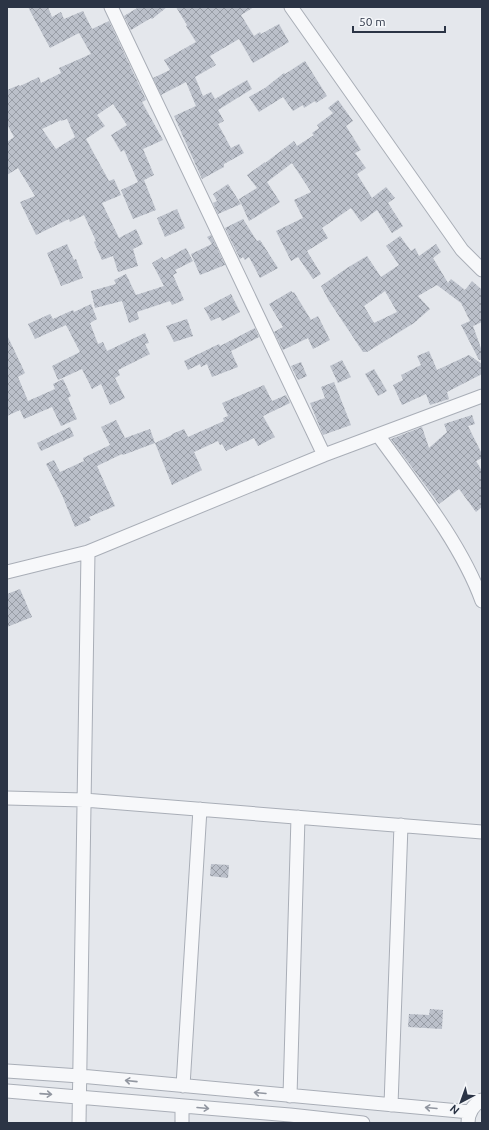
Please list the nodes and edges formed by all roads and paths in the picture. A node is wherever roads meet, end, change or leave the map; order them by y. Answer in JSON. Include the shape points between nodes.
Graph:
{"nodes":[{"id":1,"x":111,"y":7,"type":"edge"},
{"id":2,"x":291,"y":7,"type":"edge"},
{"id":3,"x":482,"y":270,"type":"edge"},
{"id":4,"x":482,"y":396,"type":"edge"},
{"id":5,"x":378,"y":435,"type":"junction"},
{"id":6,"x":324,"y":455,"type":"junction"},
{"id":7,"x":88,"y":552,"type":"junction"},
{"id":8,"x":7,"y":572,"type":"edge"},
{"id":9,"x":482,"y":601,"type":"edge"},
{"id":10,"x":7,"y":798,"type":"edge"},
{"id":11,"x":84,"y":800,"type":"junction"},
{"id":12,"x":200,"y":809,"type":"junction"},
{"id":13,"x":298,"y":817,"type":"junction"},
{"id":14,"x":401,"y":826,"type":"junction"},
{"id":15,"x":482,"y":832,"type":"edge"},
{"id":16,"x":7,"y":1071,"type":"edge"},
{"id":17,"x":80,"y":1076,"type":"junction"},
{"id":18,"x":183,"y":1086,"type":"junction"},
{"id":19,"x":7,"y":1091,"type":"edge"},
{"id":20,"x":290,"y":1096,"type":"junction"},
{"id":21,"x":80,"y":1097,"type":"junction"},
{"id":22,"x":482,"y":1100,"type":"edge"},
{"id":23,"x":391,"y":1105,"type":"junction"},
{"id":24,"x":182,"y":1106,"type":"junction"},
{"id":25,"x":469,"y":1117,"type":"edge"},
{"id":26,"x":290,"y":1119,"type":"edge"},
{"id":27,"x":79,"y":1123,"type":"edge"},
{"id":28,"x":182,"y":1123,"type":"edge"},
{"id":29,"x":363,"y":1123,"type":"edge"}],
"edges":[{"from":1,"to":6,"type":"street"},
{"from":2,"to":3,"type":"street","via":[[462,250]]},
{"from":4,"to":5,"type":"street"},
{"from":5,"to":6,"type":"street"},
{"from":5,"to":9,"type":"street","via":[[449,536]]},
{"from":6,"to":7,"type":"street"},
{"from":7,"to":8,"type":"street"},
{"from":7,"to":11,"type":"street"},
{"from":10,"to":11,"type":"street"},
{"from":11,"to":12,"type":"street"},
{"from":11,"to":17,"type":"street"},
{"from":12,"to":13,"type":"street"},
{"from":12,"to":18,"type":"street"},
{"from":13,"to":14,"type":"street"},
{"from":13,"to":20,"type":"street"},
{"from":14,"to":15,"type":"street"},
{"from":14,"to":23,"type":"street"},
{"from":16,"to":17,"type":"street"},
{"from":18,"to":17,"type":"street","one_way":true},
{"from":17,"to":21,"type":"street"},
{"from":20,"to":18,"type":"street","one_way":true},
{"from":19,"to":21,"type":"street","one_way":true},
{"from":20,"to":23,"type":"street"},
{"from":21,"to":24,"type":"street"},
{"from":21,"to":27,"type":"street"},
{"from":22,"to":25,"type":"street"},
{"from":25,"to":23,"type":"street","one_way":true},
{"from":24,"to":26,"type":"street","one_way":true},
{"from":24,"to":28,"type":"street"},
{"from":26,"to":29,"type":"street"}]}
